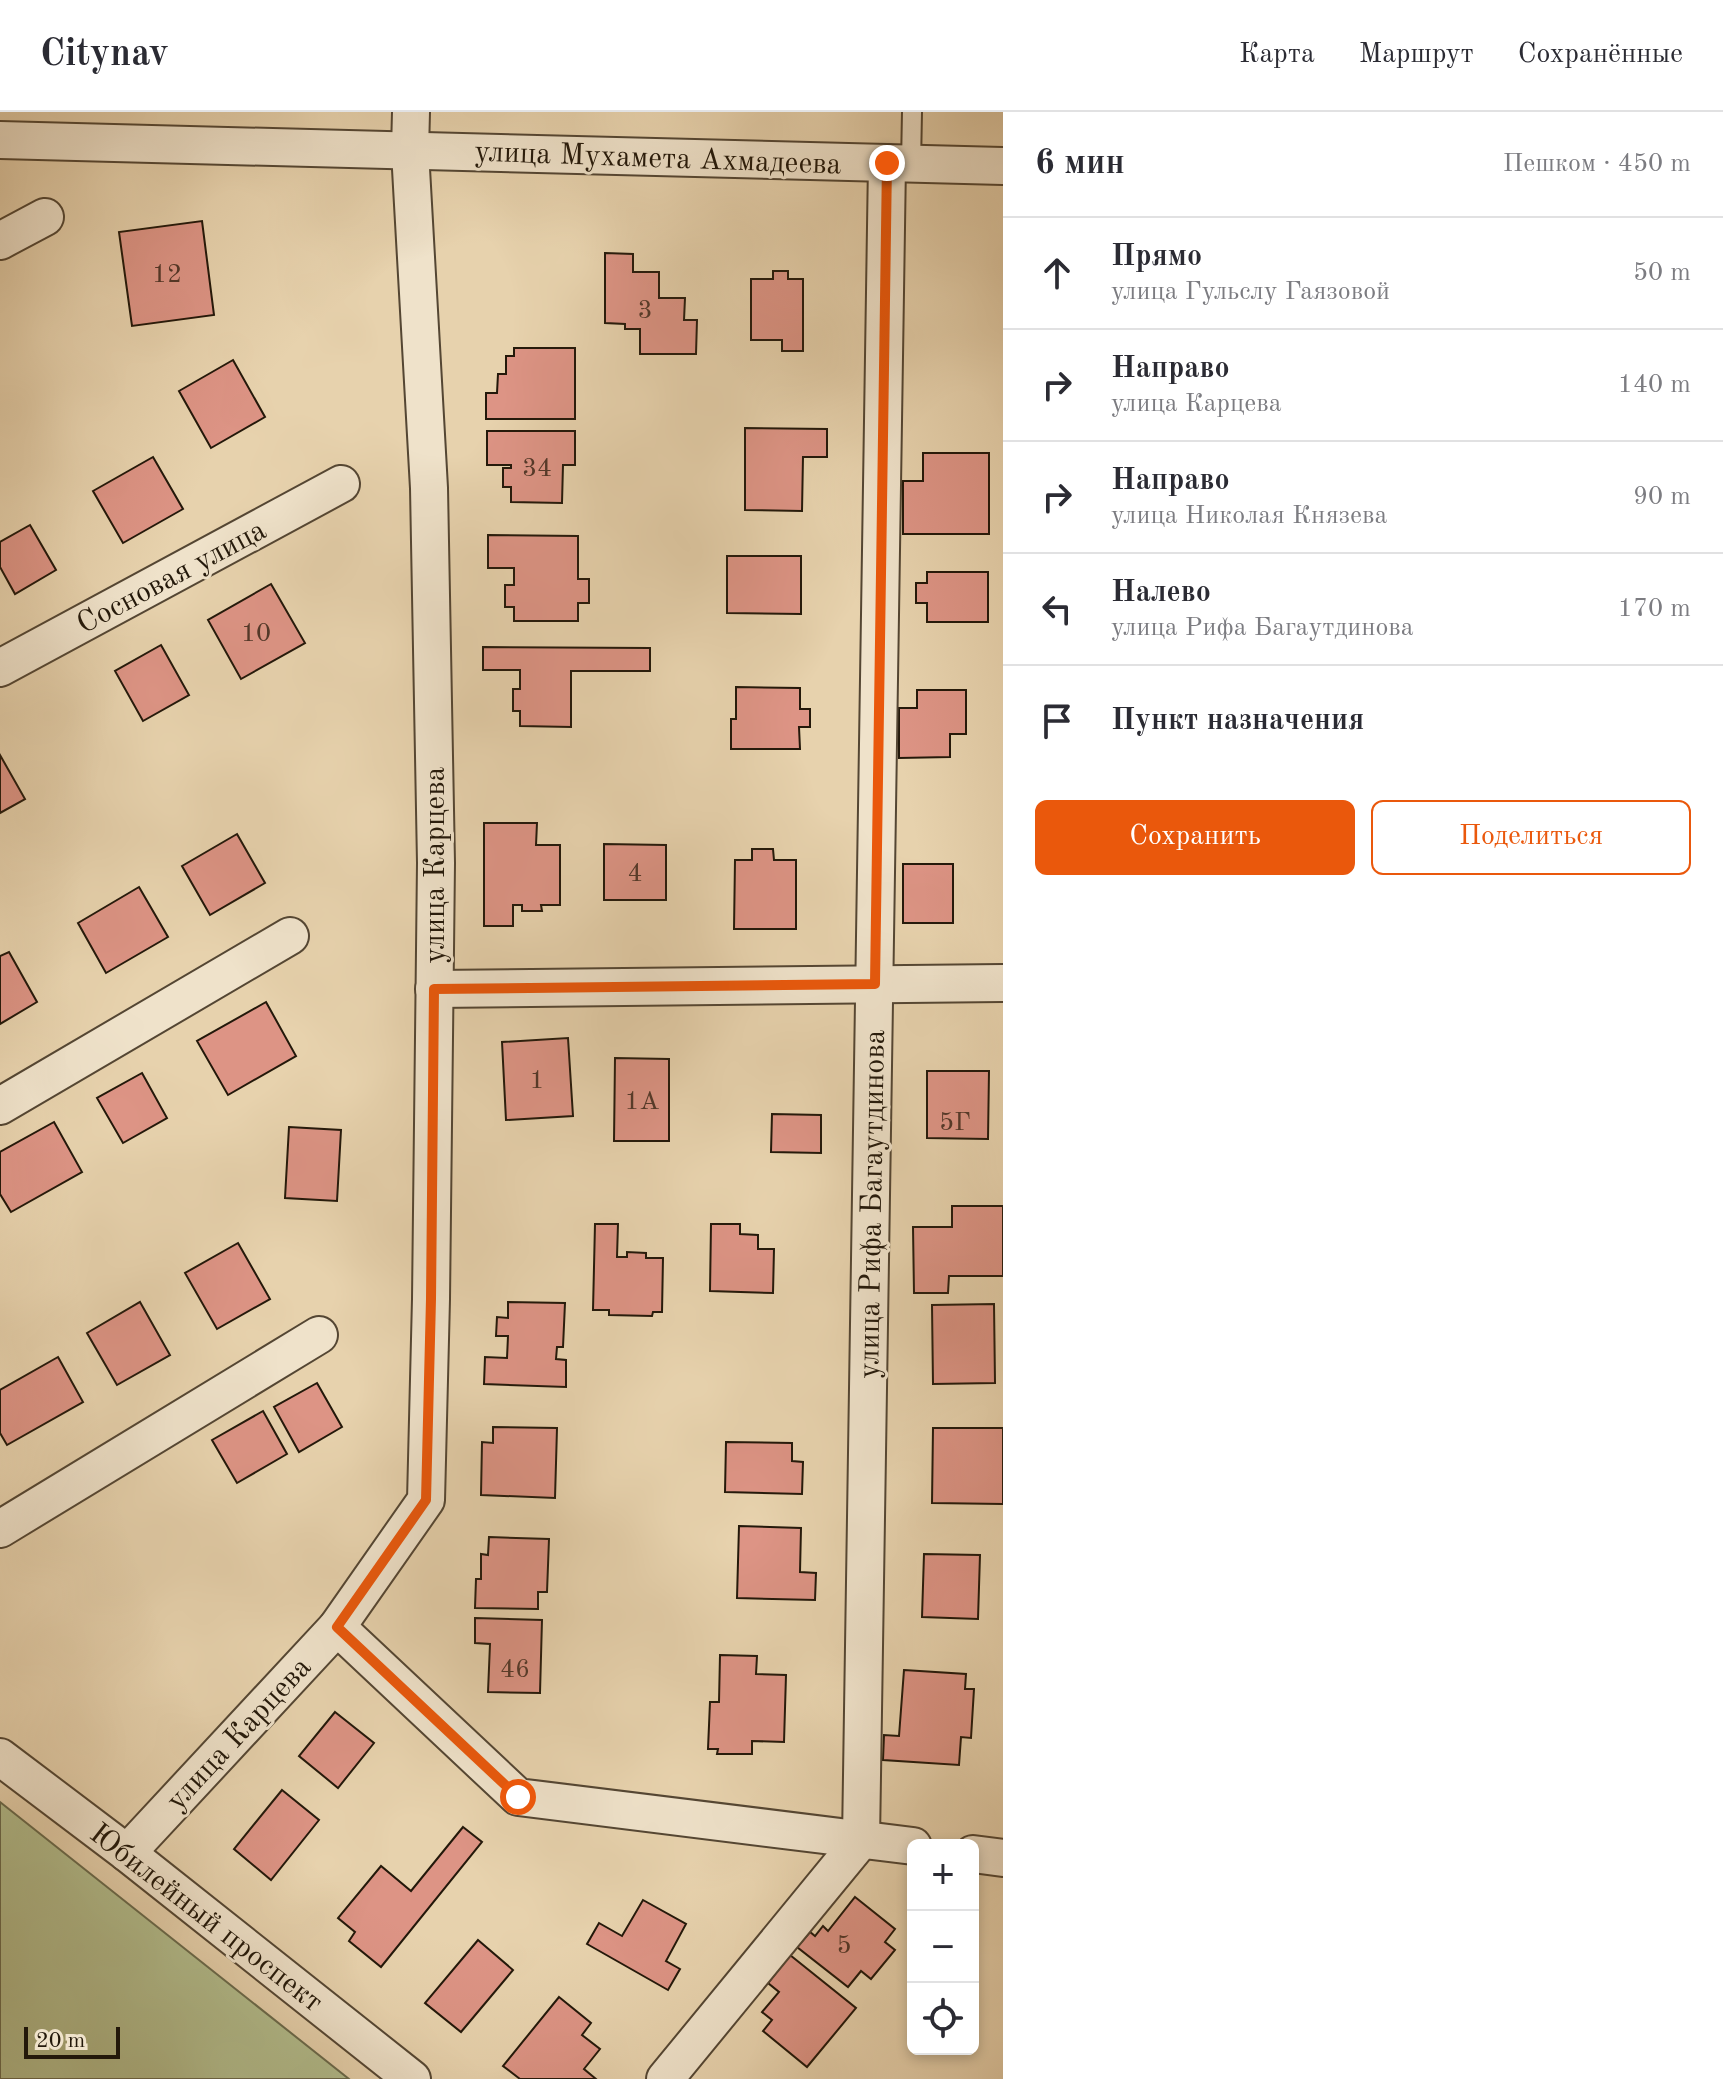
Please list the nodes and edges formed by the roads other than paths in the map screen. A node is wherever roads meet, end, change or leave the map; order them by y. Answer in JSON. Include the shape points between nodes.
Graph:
{"nodes":[{"id":1,"x":411,"y":112,"type":"edge"},
{"id":2,"x":912,"y":112,"type":"edge"},
{"id":3,"x":0,"y":140,"type":"edge"},
{"id":4,"x":410,"y":151,"type":"junction"},
{"id":5,"x":899,"y":164,"type":"junction"},
{"id":6,"x":1003,"y":166,"type":"edge"},
{"id":7,"x":45,"y":217,"type":"dead end"},
{"id":8,"x":0,"y":241,"type":"edge"},
{"id":9,"x":341,"y":484,"type":"dead end"},
{"id":10,"x":0,"y":668,"type":"edge"},
{"id":11,"x":290,"y":936,"type":"dead end"},
{"id":12,"x":1003,"y":983,"type":"edge"},
{"id":13,"x":875,"y":984,"type":"junction"},
{"id":14,"x":434,"y":989,"type":"junction"},
{"id":15,"x":0,"y":1106,"type":"edge"},
{"id":16,"x":319,"y":1335,"type":"dead end"},
{"id":17,"x":0,"y":1529,"type":"edge"},
{"id":18,"x":337,"y":1627,"type":"junction"},
{"id":19,"x":0,"y":1757,"type":"edge"},
{"id":20,"x":861,"y":1840,"type":"junction"},
{"id":21,"x":907,"y":1845,"type":"edge"},
{"id":22,"x":127,"y":1853,"type":"junction"},
{"id":23,"x":979,"y":1855,"type":"edge"},
{"id":24,"x":1003,"y":1858,"type":"edge"},
{"id":25,"x":412,"y":2079,"type":"edge"},
{"id":26,"x":665,"y":2079,"type":"edge"}],
"edges":[{"from":1,"to":4,"type":"street","name":"улица Карцева"},
{"from":2,"to":5,"type":"lane"},
{"from":3,"to":4,"type":"street","name":"улица Мухамета Ахмадеева"},
{"from":4,"to":5,"type":"street","name":"улица Мухамета Ахмадеева"},
{"from":4,"to":14,"type":"street","name":"улица Карцева","via":[[429,488]]},
{"from":5,"to":6,"type":"street","name":"улица Мухамета Ахмадеева"},
{"from":5,"to":13,"type":"street","name":"улица Рифа Багаутдинова"},
{"from":7,"to":8,"type":"street"},
{"from":9,"to":10,"type":"street","name":"Сосновая улица"},
{"from":11,"to":15,"type":"street"},
{"from":12,"to":13,"type":"street"},
{"from":13,"to":14,"type":"street"},
{"from":13,"to":20,"type":"street","name":"улица Рифа Багаутдинова"},
{"from":14,"to":18,"type":"street","name":"улица Карцева","via":[[426,1500]]},
{"from":16,"to":17,"type":"street"},
{"from":18,"to":20,"type":"street","via":[[518,1797]]},
{"from":18,"to":22,"type":"street","name":"улица Карцева"},
{"from":19,"to":22,"type":"street","name":"Юбилейный проспект"},
{"from":20,"to":21,"type":"street"},
{"from":20,"to":26,"type":"street"},
{"from":22,"to":25,"type":"street","name":"Юбилейный проспект"},
{"from":23,"to":24,"type":"street"}]}
